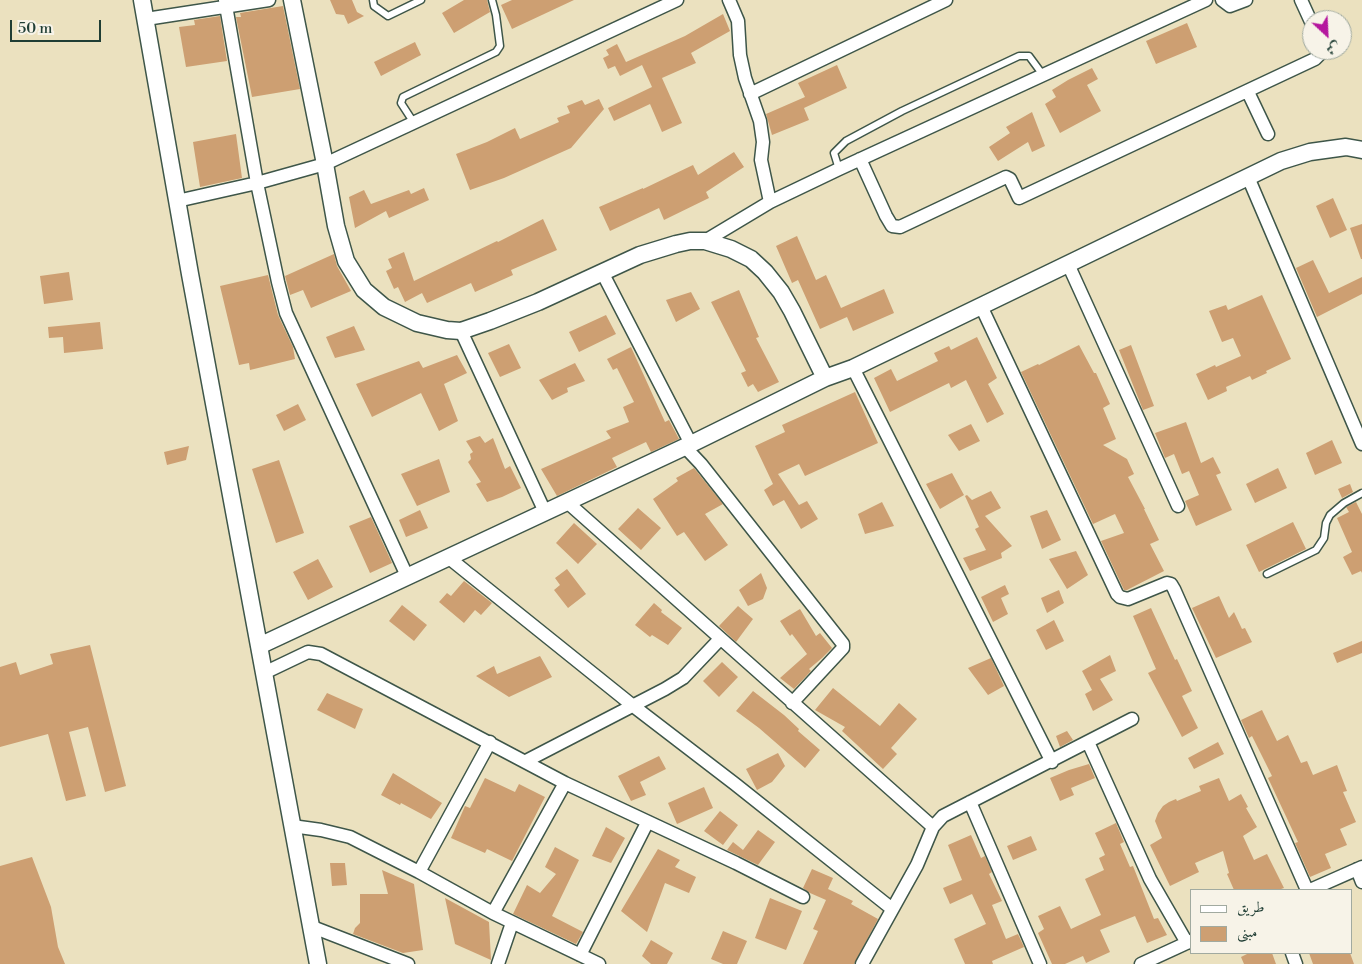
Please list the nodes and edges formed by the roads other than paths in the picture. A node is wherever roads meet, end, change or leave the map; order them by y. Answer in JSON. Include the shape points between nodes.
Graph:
{"nodes":[{"id":1,"x":142,"y":0,"type":"edge"},
{"id":2,"x":269,"y":0,"type":"edge"},
{"id":3,"x":292,"y":0,"type":"edge"},
{"id":4,"x":373,"y":0,"type":"edge"},
{"id":5,"x":421,"y":0,"type":"edge"},
{"id":6,"x":492,"y":0,"type":"edge"},
{"id":7,"x":677,"y":0,"type":"edge"},
{"id":8,"x":729,"y":0,"type":"edge"},
{"id":9,"x":946,"y":0,"type":"edge"},
{"id":10,"x":1206,"y":0,"type":"edge"},
{"id":11,"x":1222,"y":0,"type":"edge"},
{"id":12,"x":1246,"y":0,"type":"edge"},
{"id":13,"x":413,"y":2,"type":"edge"},
{"id":14,"x":226,"y":3,"type":"edge"},
{"id":15,"x":146,"y":18,"type":"junction"},
{"id":16,"x":1313,"y":60,"type":"edge"},
{"id":17,"x":1043,"y":75,"type":"junction"},
{"id":18,"x":1248,"y":92,"type":"junction"},
{"id":19,"x":750,"y":94,"type":"junction"},
{"id":20,"x":414,"y":123,"type":"junction"},
{"id":21,"x":1268,"y":134,"type":"dead end"},
{"id":22,"x":1362,"y":150,"type":"edge"},
{"id":23,"x":860,"y":160,"type":"junction"},
{"id":24,"x":326,"y":164,"type":"junction"},
{"id":25,"x":839,"y":169,"type":"junction"},
{"id":26,"x":1248,"y":177,"type":"junction"},
{"id":27,"x":257,"y":183,"type":"junction"},
{"id":28,"x":177,"y":201,"type":"junction"},
{"id":29,"x":770,"y":202,"type":"junction"},
{"id":30,"x":706,"y":241,"type":"junction"},
{"id":31,"x":1068,"y":264,"type":"junction"},
{"id":32,"x":602,"y":272,"type":"junction"},
{"id":33,"x":980,"y":306,"type":"junction"},
{"id":34,"x":461,"y":331,"type":"junction"},
{"id":35,"x":853,"y":368,"type":"junction"},
{"id":36,"x":825,"y":378,"type":"junction"},
{"id":37,"x":1362,"y":444,"type":"edge"},
{"id":38,"x":688,"y":445,"type":"junction"},
{"id":39,"x":1362,"y":493,"type":"edge"},
{"id":40,"x":566,"y":502,"type":"junction"},
{"id":41,"x":1178,"y":506,"type":"dead end"},
{"id":42,"x":545,"y":512,"type":"junction"},
{"id":43,"x":449,"y":558,"type":"junction"},
{"id":44,"x":1267,"y":574,"type":"dead end"},
{"id":45,"x":407,"y":576,"type":"junction"},
{"id":46,"x":720,"y":639,"type":"junction"},
{"id":47,"x":259,"y":646,"type":"junction"},
{"id":48,"x":264,"y":673,"type":"junction"},
{"id":49,"x":792,"y":704,"type":"junction"},
{"id":50,"x":632,"y":705,"type":"junction"},
{"id":51,"x":1132,"y":719,"type":"dead end"},
{"id":52,"x":490,"y":742,"type":"junction"},
{"id":53,"x":1088,"y":742,"type":"junction"},
{"id":54,"x":526,"y":761,"type":"junction"},
{"id":55,"x":1052,"y":762,"type":"junction"},
{"id":56,"x":565,"y":783,"type":"junction"},
{"id":57,"x":970,"y":802,"type":"junction"},
{"id":58,"x":647,"y":822,"type":"junction"},
{"id":59,"x":292,"y":826,"type":"junction"},
{"id":60,"x":933,"y":827,"type":"junction"},
{"id":61,"x":1359,"y":868,"type":"edge"},
{"id":62,"x":419,"y":872,"type":"junction"},
{"id":63,"x":1362,"y":882,"type":"edge"},
{"id":64,"x":1308,"y":889,"type":"edge"},
{"id":65,"x":1310,"y":889,"type":"edge"},
{"id":66,"x":803,"y":897,"type":"dead end"},
{"id":67,"x":891,"y":908,"type":"junction"},
{"id":68,"x":493,"y":913,"type":"junction"},
{"id":69,"x":512,"y":923,"type":"junction"},
{"id":70,"x":310,"y":926,"type":"junction"},
{"id":71,"x":1189,"y":942,"type":"edge"},
{"id":72,"x":580,"y":955,"type":"junction"},
{"id":73,"x":318,"y":964,"type":"edge"},
{"id":74,"x":408,"y":964,"type":"edge"},
{"id":75,"x":498,"y":964,"type":"edge"},
{"id":76,"x":599,"y":964,"type":"edge"},
{"id":77,"x":862,"y":964,"type":"edge"},
{"id":78,"x":1040,"y":964,"type":"edge"},
{"id":79,"x":1141,"y":964,"type":"edge"}],
"edges":[{"from":1,"to":15,"type":"street"},
{"from":2,"to":14,"type":"street"},
{"from":3,"to":24,"type":"street"},
{"from":4,"to":13,"type":"lane","via":[[374,6],[388,16]]},
{"from":5,"to":13,"type":"lane"},
{"from":6,"to":20,"type":"lane","via":[[500,46],[496,52],[403,97],[401,103]]},
{"from":7,"to":20,"type":"street"},
{"from":8,"to":19,"type":"street","via":[[738,21],[740,55]]},
{"from":9,"to":19,"type":"street"},
{"from":10,"to":17,"type":"street"},
{"from":11,"to":12,"type":"street","via":[[1230,6]]},
{"from":14,"to":15,"type":"street"},
{"from":14,"to":27,"type":"street"},
{"from":15,"to":28,"type":"street"},
{"from":16,"to":18,"type":"street"},
{"from":17,"to":23,"type":"street"},
{"from":17,"to":25,"type":"lane","via":[[1029,56],[1011,60],[846,141],[834,153]]},
{"from":18,"to":21,"type":"street"},
{"from":18,"to":23,"type":"street","via":[[1019,198],[1006,177],[900,227],[892,226],[886,216]]},
{"from":19,"to":29,"type":"street","via":[[760,121],[763,142],[760,160]]},
{"from":20,"to":24,"type":"street"},
{"from":22,"to":26,"type":"street","via":[[1346,147],[1310,152]]},
{"from":23,"to":25,"type":"street"},
{"from":24,"to":27,"type":"street"},
{"from":24,"to":34,"type":"street","via":[[336,226],[346,261],[364,290],[384,307],[417,323]]},
{"from":25,"to":29,"type":"street"},
{"from":26,"to":31,"type":"street"},
{"from":26,"to":37,"type":"street"},
{"from":27,"to":28,"type":"street"},
{"from":27,"to":45,"type":"street","via":[[286,313]]},
{"from":28,"to":47,"type":"street"},
{"from":29,"to":30,"type":"street"},
{"from":30,"to":32,"type":"street","via":[[690,241],[656,250]]},
{"from":30,"to":36,"type":"street","via":[[751,259],[765,272],[792,311]]},
{"from":31,"to":33,"type":"street"},
{"from":31,"to":41,"type":"street"},
{"from":32,"to":34,"type":"street","via":[[538,302]]},
{"from":32,"to":38,"type":"street"},
{"from":33,"to":35,"type":"street"},
{"from":33,"to":64,"type":"street","via":[[1117,594],[1128,599],[1167,583],[1174,588]]},
{"from":34,"to":42,"type":"street"},
{"from":35,"to":36,"type":"street"},
{"from":35,"to":55,"type":"street"},
{"from":36,"to":38,"type":"street"},
{"from":38,"to":40,"type":"street"},
{"from":38,"to":49,"type":"street","via":[[843,644],[843,648]]},
{"from":39,"to":44,"type":"lane","via":[[1330,514],[1324,538],[1316,550]]},
{"from":40,"to":42,"type":"street"},
{"from":40,"to":46,"type":"street"},
{"from":42,"to":43,"type":"street"},
{"from":43,"to":45,"type":"street"},
{"from":43,"to":50,"type":"street"},
{"from":45,"to":47,"type":"street"},
{"from":46,"to":49,"type":"street"},
{"from":46,"to":50,"type":"street","via":[[683,678]]},
{"from":47,"to":48,"type":"street"},
{"from":48,"to":52,"type":"street","via":[[308,652],[321,654]]},
{"from":48,"to":59,"type":"street"},
{"from":49,"to":60,"type":"street"},
{"from":50,"to":54,"type":"street"},
{"from":50,"to":67,"type":"street"},
{"from":51,"to":53,"type":"street"},
{"from":52,"to":54,"type":"street"},
{"from":52,"to":62,"type":"street"},
{"from":53,"to":55,"type":"street"},
{"from":53,"to":71,"type":"street","via":[[1146,872]]},
{"from":54,"to":56,"type":"street"},
{"from":55,"to":57,"type":"street"},
{"from":56,"to":58,"type":"street"},
{"from":56,"to":68,"type":"street"},
{"from":57,"to":60,"type":"street","via":[[943,816]]},
{"from":57,"to":78,"type":"street"},
{"from":58,"to":66,"type":"street"},
{"from":58,"to":72,"type":"street"},
{"from":59,"to":62,"type":"street","via":[[350,837]]},
{"from":59,"to":70,"type":"street"},
{"from":60,"to":67,"type":"street","via":[[917,865]]},
{"from":61,"to":63,"type":"street"},
{"from":61,"to":65,"type":"street"},
{"from":62,"to":68,"type":"street"},
{"from":67,"to":77,"type":"street"},
{"from":68,"to":69,"type":"street"},
{"from":69,"to":72,"type":"street"},
{"from":69,"to":75,"type":"street"},
{"from":70,"to":73,"type":"street"},
{"from":70,"to":74,"type":"street"},
{"from":71,"to":79,"type":"street"},
{"from":72,"to":76,"type":"street"}]}
